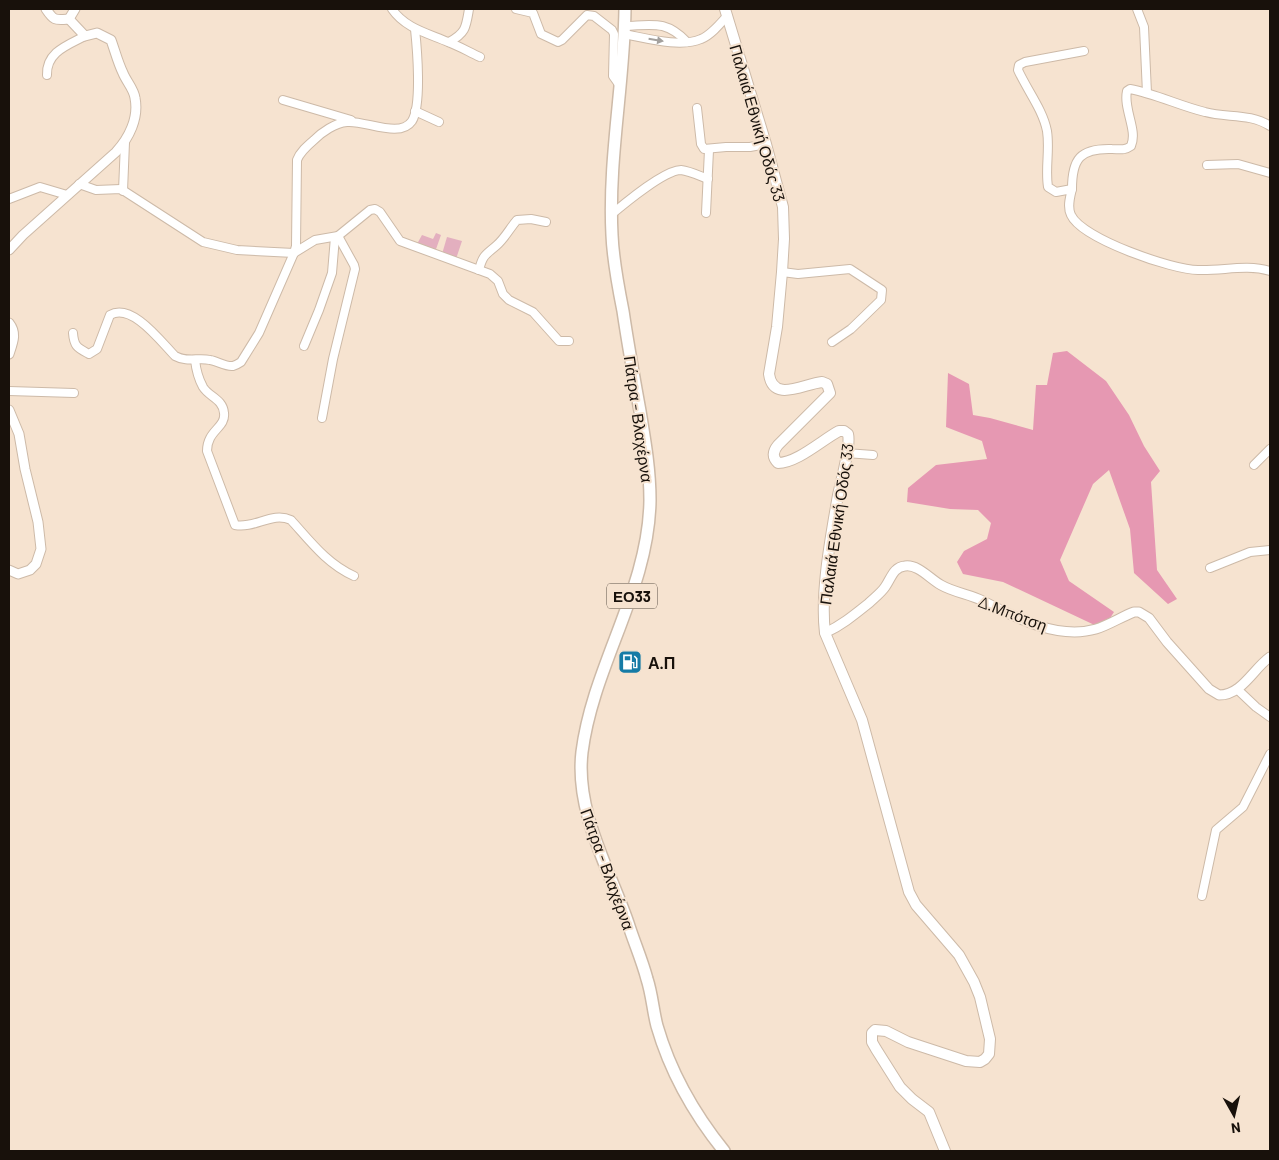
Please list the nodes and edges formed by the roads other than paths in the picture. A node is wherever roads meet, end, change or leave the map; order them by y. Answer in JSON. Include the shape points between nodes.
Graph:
{"nodes":[{"id":1,"x":46,"y":9,"type":"edge"},
{"id":2,"x":75,"y":9,"type":"edge"},
{"id":3,"x":392,"y":9,"type":"edge"},
{"id":4,"x":469,"y":9,"type":"edge"},
{"id":5,"x":521,"y":9,"type":"edge"},
{"id":6,"x":625,"y":9,"type":"edge"},
{"id":7,"x":1137,"y":9,"type":"edge"},
{"id":8,"x":726,"y":12,"type":"edge"},
{"id":9,"x":69,"y":19,"type":"junction"},
{"id":10,"x":415,"y":29,"type":"junction"},
{"id":11,"x":624,"y":30,"type":"junction"},
{"id":12,"x":85,"y":36,"type":"junction"},
{"id":13,"x":450,"y":42,"type":"junction"},
{"id":14,"x":687,"y":42,"type":"junction"},
{"id":15,"x":1084,"y":51,"type":"dead end"},
{"id":16,"x":480,"y":58,"type":"dead end"},
{"id":17,"x":46,"y":75,"type":"dead end"},
{"id":18,"x":621,"y":87,"type":"junction"},
{"id":19,"x":1147,"y":93,"type":"junction"},
{"id":20,"x":283,"y":100,"type":"dead end"},
{"id":21,"x":697,"y":108,"type":"dead end"},
{"id":22,"x":415,"y":110,"type":"junction"},
{"id":23,"x":357,"y":122,"type":"junction"},
{"id":24,"x":439,"y":122,"type":"dead end"},
{"id":25,"x":1270,"y":126,"type":"edge"},
{"id":26,"x":125,"y":142,"type":"junction"},
{"id":27,"x":766,"y":144,"type":"junction"},
{"id":28,"x":710,"y":150,"type":"junction"},
{"id":29,"x":1207,"y":165,"type":"dead end"},
{"id":30,"x":1270,"y":173,"type":"edge"},
{"id":31,"x":708,"y":179,"type":"junction"},
{"id":32,"x":79,"y":184,"type":"junction"},
{"id":33,"x":1072,"y":189,"type":"junction"},
{"id":34,"x":123,"y":191,"type":"junction"},
{"id":35,"x":67,"y":196,"type":"junction"},
{"id":36,"x":9,"y":199,"type":"edge"},
{"id":37,"x":706,"y":212,"type":"dead end"},
{"id":38,"x":612,"y":214,"type":"junction"},
{"id":39,"x":546,"y":222,"type":"dead end"},
{"id":40,"x":336,"y":236,"type":"junction"},
{"id":41,"x":9,"y":250,"type":"edge"},
{"id":42,"x":294,"y":253,"type":"junction"},
{"id":43,"x":479,"y":270,"type":"junction"},
{"id":44,"x":1270,"y":271,"type":"edge"},
{"id":45,"x":782,"y":272,"type":"junction"},
{"id":46,"x":9,"y":323,"type":"edge"},
{"id":47,"x":73,"y":333,"type":"dead end"},
{"id":48,"x":569,"y":341,"type":"dead end"},
{"id":49,"x":832,"y":342,"type":"dead end"},
{"id":50,"x":304,"y":346,"type":"dead end"},
{"id":51,"x":9,"y":354,"type":"edge"},
{"id":52,"x":195,"y":360,"type":"junction"},
{"id":53,"x":9,"y":391,"type":"edge"},
{"id":54,"x":74,"y":393,"type":"dead end"},
{"id":55,"x":9,"y":410,"type":"edge"},
{"id":56,"x":322,"y":418,"type":"dead end"},
{"id":57,"x":1270,"y":449,"type":"edge"},
{"id":58,"x":846,"y":453,"type":"junction"},
{"id":59,"x":873,"y":455,"type":"dead end"},
{"id":60,"x":1254,"y":465,"type":"dead end"},
{"id":61,"x":1270,"y":550,"type":"edge"},
{"id":62,"x":1210,"y":568,"type":"dead end"},
{"id":63,"x":9,"y":570,"type":"edge"},
{"id":64,"x":354,"y":576,"type":"dead end"},
{"id":65,"x":825,"y":633,"type":"junction"},
{"id":66,"x":1270,"y":657,"type":"edge"},
{"id":67,"x":1237,"y":689,"type":"junction"},
{"id":68,"x":1270,"y":717,"type":"edge"},
{"id":69,"x":1270,"y":754,"type":"edge"},
{"id":70,"x":1202,"y":896,"type":"dead end"},
{"id":71,"x":724,"y":1151,"type":"edge"},
{"id":72,"x":945,"y":1151,"type":"edge"}],
"edges":[{"from":1,"to":9,"type":"street","via":[[56,20]]},
{"from":2,"to":9,"type":"street"},
{"from":3,"to":10,"type":"street","via":[[397,17]]},
{"from":4,"to":13,"type":"street","via":[[461,36]]},
{"from":5,"to":18,"type":"street","via":[[533,13],[541,34],[558,42],[587,15],[594,16],[612,30],[615,37],[613,76]]},
{"from":6,"to":11,"type":"main road","name":"Πάτρα - Βλαχέρνα","number":"ΕΟ33"},
{"from":7,"to":19,"type":"street","via":[[1144,27]]},
{"from":8,"to":14,"type":"street","via":[[707,36]]},
{"from":8,"to":27,"type":"main road","name":"Παλαιά Εθνική Οδός 33"},
{"from":9,"to":12,"type":"street"},
{"from":10,"to":13,"type":"street"},
{"from":10,"to":22,"type":"street","via":[[418,55]]},
{"from":11,"to":14,"type":"street","one_way":true,"via":[[660,40]]},
{"from":11,"to":14,"type":"street","via":[[663,25]]},
{"from":11,"to":18,"type":"main road","name":"Πάτρα - Βλαχέρνα","number":"ΕΟ33"},
{"from":12,"to":17,"type":"street","via":[[58,50],[46,66]]},
{"from":12,"to":26,"type":"street","via":[[97,34],[111,40],[135,97],[135,116]]},
{"from":13,"to":16,"type":"street"},
{"from":15,"to":33,"type":"street","via":[[1025,62],[1019,64],[1018,70],[1046,129],[1048,187],[1056,192]]},
{"from":18,"to":38,"type":"main road","name":"Πάτρα - Βλαχέρνα","number":"ΕΟ33"},
{"from":19,"to":25,"type":"street","via":[[1207,112],[1243,116]]},
{"from":19,"to":33,"type":"street","via":[[1130,89],[1126,93],[1131,146],[1125,150],[1095,149],[1083,154],[1074,165]]},
{"from":20,"to":23,"type":"street"},
{"from":21,"to":28,"type":"street","via":[[701,144],[704,150]]},
{"from":22,"to":23,"type":"street","via":[[412,120],[396,130]]},
{"from":22,"to":24,"type":"street"},
{"from":23,"to":42,"type":"street","via":[[334,126],[318,136],[299,155]]},
{"from":26,"to":32,"type":"street"},
{"from":26,"to":34,"type":"street"},
{"from":27,"to":28,"type":"street"},
{"from":27,"to":45,"type":"main road","name":"Παλαιά Εθνική Οδός 33","via":[[783,207]]},
{"from":28,"to":31,"type":"street"},
{"from":29,"to":30,"type":"street","via":[[1238,164]]},
{"from":31,"to":37,"type":"street"},
{"from":31,"to":38,"type":"street","via":[[681,170],[671,173]]},
{"from":32,"to":34,"type":"street","via":[[96,190]]},
{"from":32,"to":35,"type":"street"},
{"from":33,"to":44,"type":"street","via":[[1069,204],[1071,215],[1078,224],[1092,234],[1137,254],[1178,268],[1258,267]]},
{"from":34,"to":42,"type":"street","via":[[203,242],[237,250]]},
{"from":35,"to":36,"type":"street","via":[[40,187]]},
{"from":35,"to":41,"type":"street"},
{"from":38,"to":71,"type":"main road","name":"Πάτρα - Βλαχέρνα","number":"ΕΟ33","via":[[617,277],[646,443],[649,521],[632,596],[600,680],[587,726],[581,780],[589,821],[648,980],[657,1027],[667,1054],[687,1097]]},
{"from":39,"to":43,"type":"street","via":[[517,220],[498,244],[486,253]]},
{"from":40,"to":42,"type":"street","via":[[315,240]]},
{"from":40,"to":43,"type":"street","via":[[375,209],[400,241]]},
{"from":40,"to":50,"type":"street","via":[[332,273]]},
{"from":40,"to":56,"type":"street","via":[[355,269]]},
{"from":42,"to":52,"type":"street","via":[[244,359],[230,366],[200,358]]},
{"from":43,"to":48,"type":"street","via":[[498,281],[509,300],[533,312],[559,341]]},
{"from":45,"to":49,"type":"street","via":[[798,274],[850,269],[882,290],[881,300]]},
{"from":45,"to":58,"type":"main road","name":"Παλαιά Εθνική Οδός 33","via":[[770,381],[775,388],[782,390],[822,382],[827,384],[830,393],[775,448],[775,460],[778,463],[792,460],[839,431],[848,434]]},
{"from":46,"to":51,"type":"street","via":[[14,340]]},
{"from":47,"to":52,"type":"street","via":[[78,348],[90,354],[98,349],[110,315],[118,312],[134,316],[144,323],[175,356]]},
{"from":52,"to":64,"type":"street","via":[[203,388],[220,401],[224,411],[223,422],[208,440],[207,451],[235,525],[242,527],[276,517],[287,518],[328,560]]},
{"from":53,"to":54,"type":"street"},
{"from":55,"to":63,"type":"street","via":[[19,434],[41,549],[36,564],[30,570],[18,574]]},
{"from":57,"to":60,"type":"street"},
{"from":58,"to":59,"type":"street"},
{"from":58,"to":65,"type":"main road","name":"Παλαιά Εθνική Οδός 33","via":[[824,595]]},
{"from":61,"to":62,"type":"street","via":[[1250,552]]},
{"from":65,"to":67,"type":"street","name":"Δ.Μπότση","via":[[854,617],[886,587],[894,571],[907,566],[920,570],[951,591],[977,598],[1018,618],[1059,630],[1079,632],[1095,629],[1139,612],[1149,618],[1214,693],[1225,695]]},
{"from":65,"to":72,"type":"main road","name":"Παλαιά Εθνική Οδός 33","via":[[862,720],[909,892],[916,905],[959,955],[984,1010],[990,1047],[989,1054],[980,1062],[966,1061],[908,1042],[881,1029],[872,1033],[872,1042],[900,1087],[929,1112]]},
{"from":66,"to":67,"type":"street"},
{"from":67,"to":68,"type":"street"},
{"from":69,"to":70,"type":"street","via":[[1243,807],[1216,830]]}]}
